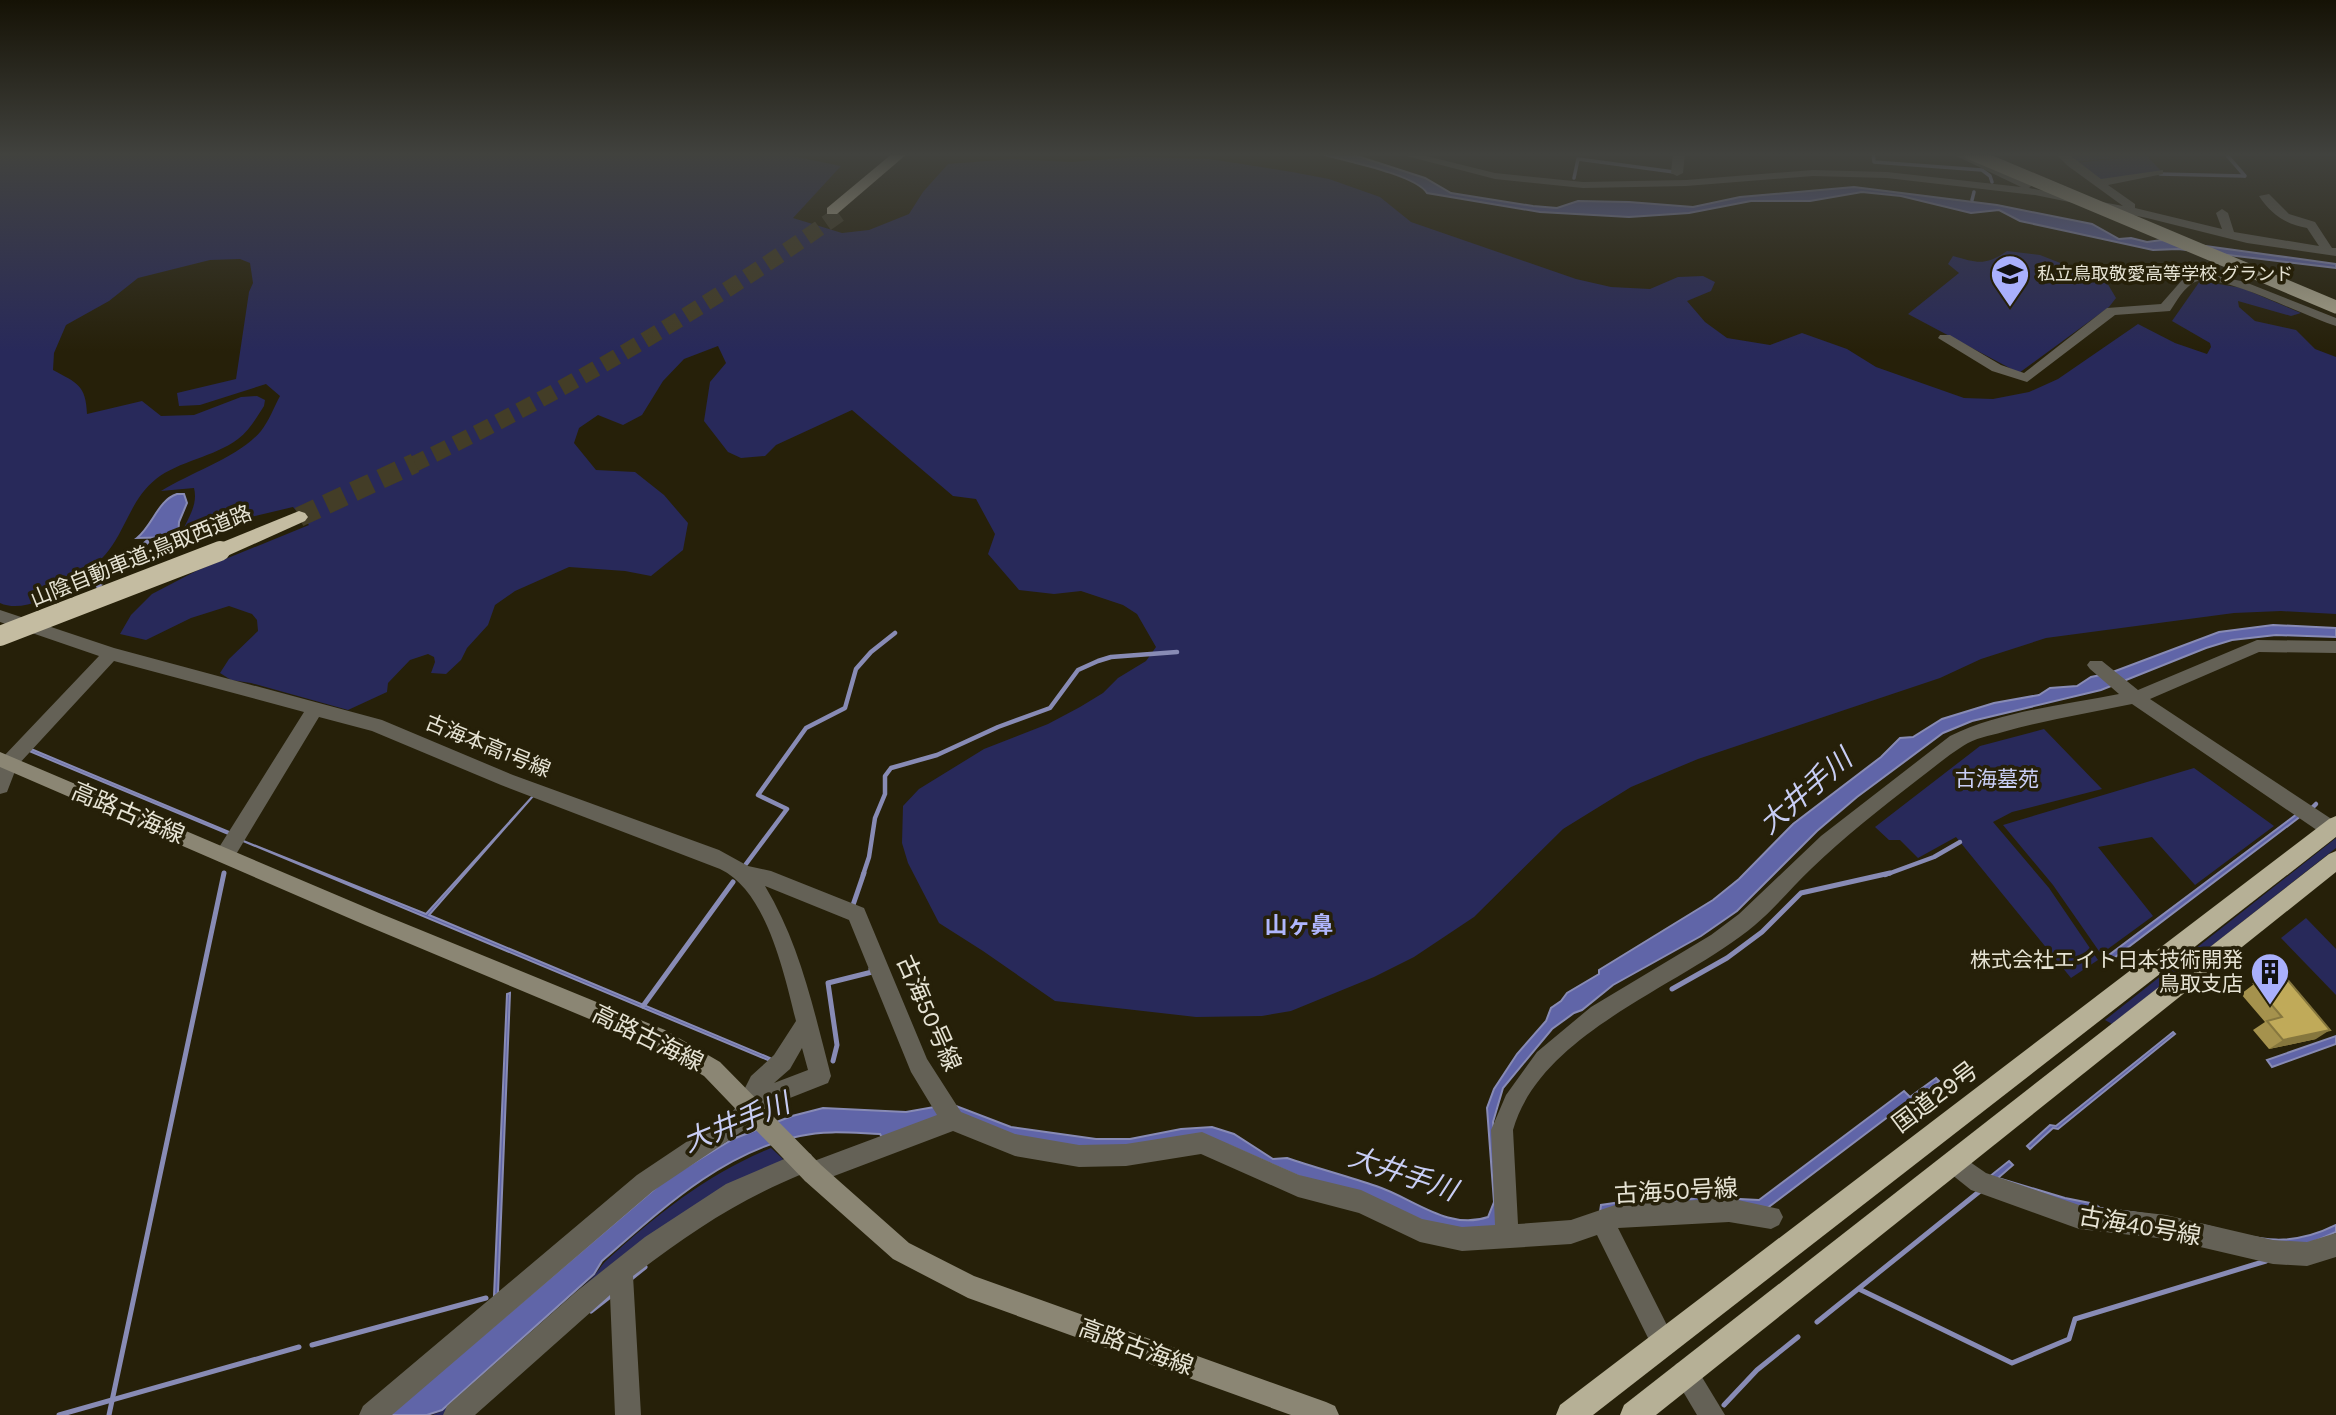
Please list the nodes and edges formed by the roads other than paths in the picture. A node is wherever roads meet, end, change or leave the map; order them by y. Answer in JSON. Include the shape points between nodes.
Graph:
{"nodes":[{"id":1,"x":2127,"y":219,"type":"edge"},
{"id":2,"x":2145,"y":219,"type":"edge"},
{"id":3,"x":2167,"y":219,"type":"edge"},
{"id":4,"x":2171,"y":219,"type":"edge"},
{"id":5,"x":2224,"y":219,"type":"edge"},
{"id":6,"x":2289,"y":219,"type":"edge"},
{"id":7,"x":2229,"y":231,"type":"junction"},
{"id":8,"x":2333,"y":249,"type":"edge"},
{"id":9,"x":2336,"y":299,"type":"edge"},
{"id":10,"x":2336,"y":307,"type":"edge"},
{"id":11,"x":2336,"y":323,"type":"edge"},
{"id":12,"x":1945,"y":338,"type":"dead end"},
{"id":13,"x":298,"y":515,"type":"tunnel mouth"},
{"id":14,"x":219,"y":548,"type":"junction"},
{"id":15,"x":0,"y":616,"type":"edge"},
{"id":16,"x":0,"y":629,"type":"edge"},
{"id":17,"x":0,"y":636,"type":"edge"},
{"id":18,"x":2336,"y":647,"type":"edge"},
{"id":19,"x":111,"y":654,"type":"junction"},
{"id":20,"x":2095,"y":665,"type":"dead end"},
{"id":21,"x":2134,"y":697,"type":"junction"},
{"id":22,"x":315,"y":709,"type":"junction"},
{"id":23,"x":5,"y":760,"type":"edge"},
{"id":24,"x":0,"y":787,"type":"edge"},
{"id":25,"x":2334,"y":827,"type":"edge"},
{"id":26,"x":225,"y":855,"type":"junction"},
{"id":27,"x":2336,"y":860,"type":"edge"},
{"id":28,"x":743,"y":873,"type":"junction"},
{"id":29,"x":806,"y":1023,"type":"junction"},
{"id":30,"x":754,"y":1113,"type":"junction"},
{"id":31,"x":953,"y":1120,"type":"junction"},
{"id":32,"x":1954,"y":1161,"type":"junction"},
{"id":33,"x":803,"y":1163,"type":"junction"},
{"id":34,"x":1771,"y":1217,"type":"dead end"},
{"id":35,"x":1602,"y":1221,"type":"junction"},
{"id":36,"x":1507,"y":1234,"type":"junction"},
{"id":37,"x":2336,"y":1245,"type":"edge"},
{"id":38,"x":621,"y":1270,"type":"junction"},
{"id":39,"x":1663,"y":1341,"type":"junction"},
{"id":40,"x":1685,"y":1373,"type":"junction"},
{"id":41,"x":372,"y":1415,"type":"edge"},
{"id":42,"x":456,"y":1415,"type":"edge"},
{"id":43,"x":628,"y":1415,"type":"edge"},
{"id":44,"x":1326,"y":1415,"type":"edge"},
{"id":45,"x":1570,"y":1415,"type":"edge"},
{"id":46,"x":1634,"y":1415,"type":"edge"},
{"id":47,"x":1712,"y":1415,"type":"edge"}],
"edges":[{"from":1,"to":10,"type":"main road","bridge":true},
{"from":2,"to":9,"type":"main road"},
{"from":3,"to":8,"type":"street","via":[[2256,241]]},
{"from":4,"to":7,"type":"street"},
{"from":5,"to":7,"type":"street"},
{"from":6,"to":8,"type":"street","via":[[2311,225]]},
{"from":7,"to":8,"type":"street"},
{"from":11,"to":12,"type":"street","via":[[2243,285],[2199,277],[2188,281],[2165,308],[2112,311],[2027,378]]},
{"from":13,"to":14,"type":"highway","name":"山陰自動車道;鳥取西道路"},
{"from":14,"to":16,"type":"highway","name":"山陰自動車道;鳥取西道路","bridge":true},
{"from":14,"to":17,"type":"highway","name":"山陰自動車道;鳥取西道路","bridge":true},
{"from":15,"to":19,"type":"street","name":"古海本高1号線"},
{"from":18,"to":21,"type":"street","via":[[2257,646]]},
{"from":19,"to":22,"type":"street","name":"古海本高1号線"},
{"from":19,"to":23,"type":"street"},
{"from":20,"to":21,"type":"street"},
{"from":21,"to":25,"type":"street"},
{"from":21,"to":36,"type":"street","via":[[2022,720],[1956,741],[1810,857],[1744,921],[1569,1034],[1536,1068],[1505,1118]]},
{"from":22,"to":26,"type":"street"},
{"from":22,"to":28,"type":"street","name":"古海本高1号線","via":[[376,725],[507,780],[712,856]]},
{"from":23,"to":24,"type":"street"},
{"from":23,"to":26,"type":"main road","name":"高路古海線"},
{"from":25,"to":39,"type":"highway","name":"国道29号"},
{"from":26,"to":30,"type":"main road","name":"高路古海線","via":[[657,1037],[712,1069]]},
{"from":27,"to":32,"type":"highway"},
{"from":28,"to":29,"type":"street","name":"古海本高1号線","via":[[771,912]]},
{"from":28,"to":31,"type":"street","name":"古海50号線","via":[[858,914],[919,1065]]},
{"from":29,"to":30,"type":"street","via":[[782,1062],[760,1083]]},
{"from":29,"to":30,"type":"street","name":"古海本高1号線","via":[[820,1076]]},
{"from":30,"to":33,"type":"main road","name":"高路古海線"},
{"from":30,"to":41,"type":"street","via":[[645,1183]]},
{"from":31,"to":33,"type":"street"},
{"from":31,"to":36,"type":"street","name":"古海50号線","via":[[1015,1145],[1079,1156],[1126,1155],[1202,1143],[1298,1186],[1361,1202],[1420,1230],[1462,1238]]},
{"from":32,"to":37,"type":"street","name":"古海40号線","via":[[1979,1182],[2079,1217],[2166,1227],[2273,1252],[2307,1254]]},
{"from":32,"to":40,"type":"highway"},
{"from":33,"to":38,"type":"street","via":[[727,1196]]},
{"from":33,"to":44,"type":"main road","name":"高路古海線","via":[[901,1251],[968,1286]]},
{"from":34,"to":35,"type":"street","name":"古海50号線","via":[[1730,1210]]},
{"from":35,"to":36,"type":"street","name":"古海50号線","via":[[1571,1232]]},
{"from":35,"to":39,"type":"street"},
{"from":38,"to":42,"type":"street"},
{"from":38,"to":43,"type":"street"},
{"from":39,"to":45,"type":"highway","name":"国道29号"},
{"from":40,"to":46,"type":"highway"},
{"from":40,"to":47,"type":"street"}]}
